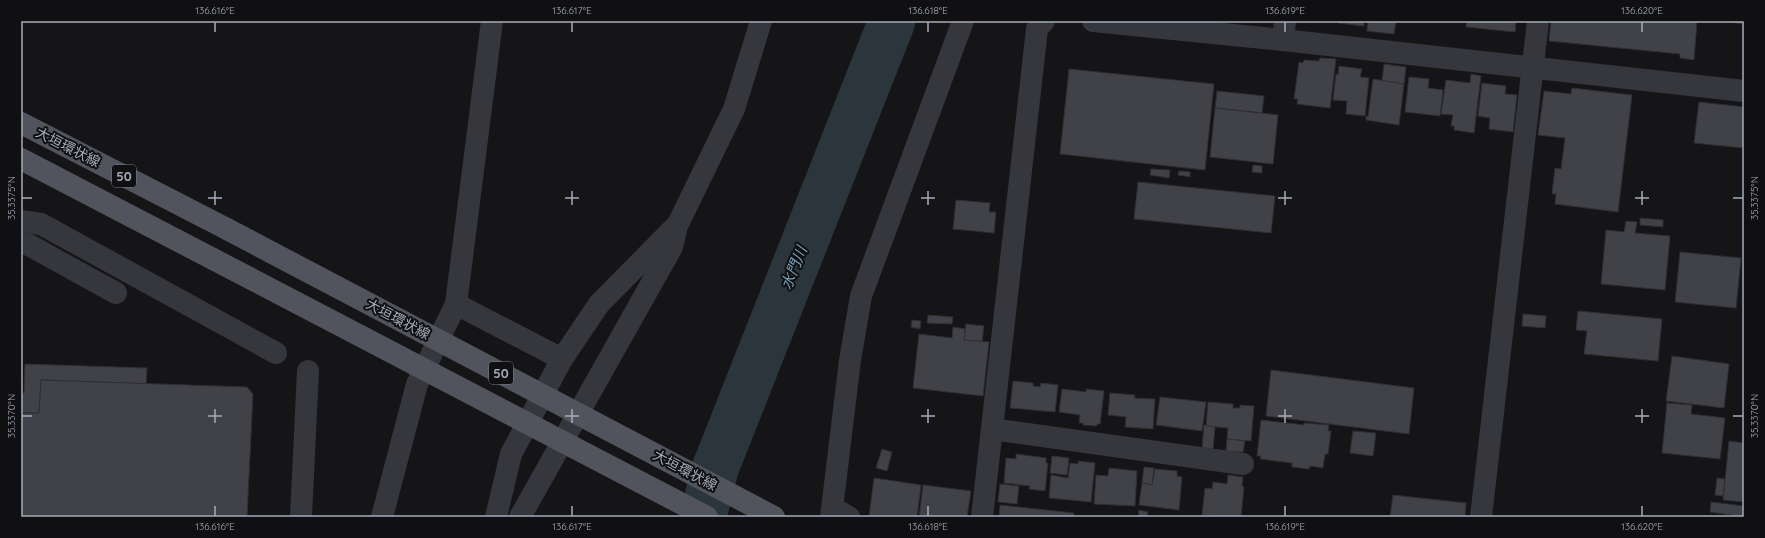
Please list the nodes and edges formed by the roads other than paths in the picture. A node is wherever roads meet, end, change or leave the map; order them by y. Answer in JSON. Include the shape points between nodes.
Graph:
{"nodes":[{"id":1,"x":492,"y":21,"type":"edge"},
{"id":2,"x":762,"y":21,"type":"edge"},
{"id":3,"x":963,"y":21,"type":"edge"},
{"id":4,"x":1044,"y":21,"type":"edge"},
{"id":5,"x":1093,"y":21,"type":"edge"},
{"id":6,"x":1538,"y":21,"type":"edge"},
{"id":7,"x":1284,"y":30,"type":"edge"},
{"id":8,"x":1533,"y":68,"type":"junction"},
{"id":9,"x":1744,"y":91,"type":"edge"},
{"id":10,"x":21,"y":123,"type":"edge"},
{"id":11,"x":21,"y":159,"type":"edge"},
{"id":12,"x":21,"y":221,"type":"edge"},
{"id":13,"x":677,"y":226,"type":"junction"},
{"id":14,"x":21,"y":243,"type":"edge"},
{"id":15,"x":116,"y":293,"type":"dead end"},
{"id":16,"x":456,"y":304,"type":"junction"},
{"id":17,"x":276,"y":353,"type":"dead end"},
{"id":18,"x":562,"y":359,"type":"junction"},
{"id":19,"x":308,"y":370,"type":"dead end"},
{"id":20,"x":992,"y":429,"type":"junction"},
{"id":21,"x":1244,"y":464,"type":"dead end"},
{"id":22,"x":838,"y":514,"type":"edge"},
{"id":23,"x":301,"y":517,"type":"edge"},
{"id":24,"x":382,"y":517,"type":"edge"},
{"id":25,"x":496,"y":517,"type":"edge"},
{"id":26,"x":520,"y":517,"type":"edge"},
{"id":27,"x":707,"y":517,"type":"edge"},
{"id":28,"x":774,"y":517,"type":"edge"},
{"id":29,"x":982,"y":517,"type":"edge"},
{"id":30,"x":1481,"y":517,"type":"edge"}],
"edges":[{"from":1,"to":16,"type":"street"},
{"from":2,"to":13,"type":"street","via":[[734,109]]},
{"from":3,"to":22,"type":"street","via":[[861,296],[850,360]]},
{"from":4,"to":20,"type":"street","via":[[1037,29]]},
{"from":5,"to":7,"type":"street"},
{"from":6,"to":8,"type":"street"},
{"from":7,"to":8,"type":"street"},
{"from":8,"to":9,"type":"street"},
{"from":8,"to":30,"type":"street"},
{"from":10,"to":28,"type":"main road","name":"大垣環状線","number":"50","bridge":true},
{"from":11,"to":27,"type":"main road","number":"50","bridge":true},
{"from":12,"to":17,"type":"street","via":[[41,224]]},
{"from":13,"to":18,"type":"street","via":[[599,304]]},
{"from":13,"to":26,"type":"street","via":[[672,247]]},
{"from":14,"to":15,"type":"street"},
{"from":16,"to":18,"type":"street"},
{"from":16,"to":24,"type":"street","via":[[417,384]]},
{"from":18,"to":25,"type":"street","via":[[511,454]]},
{"from":19,"to":23,"type":"street"},
{"from":20,"to":21,"type":"street"},
{"from":20,"to":29,"type":"street"}]}
